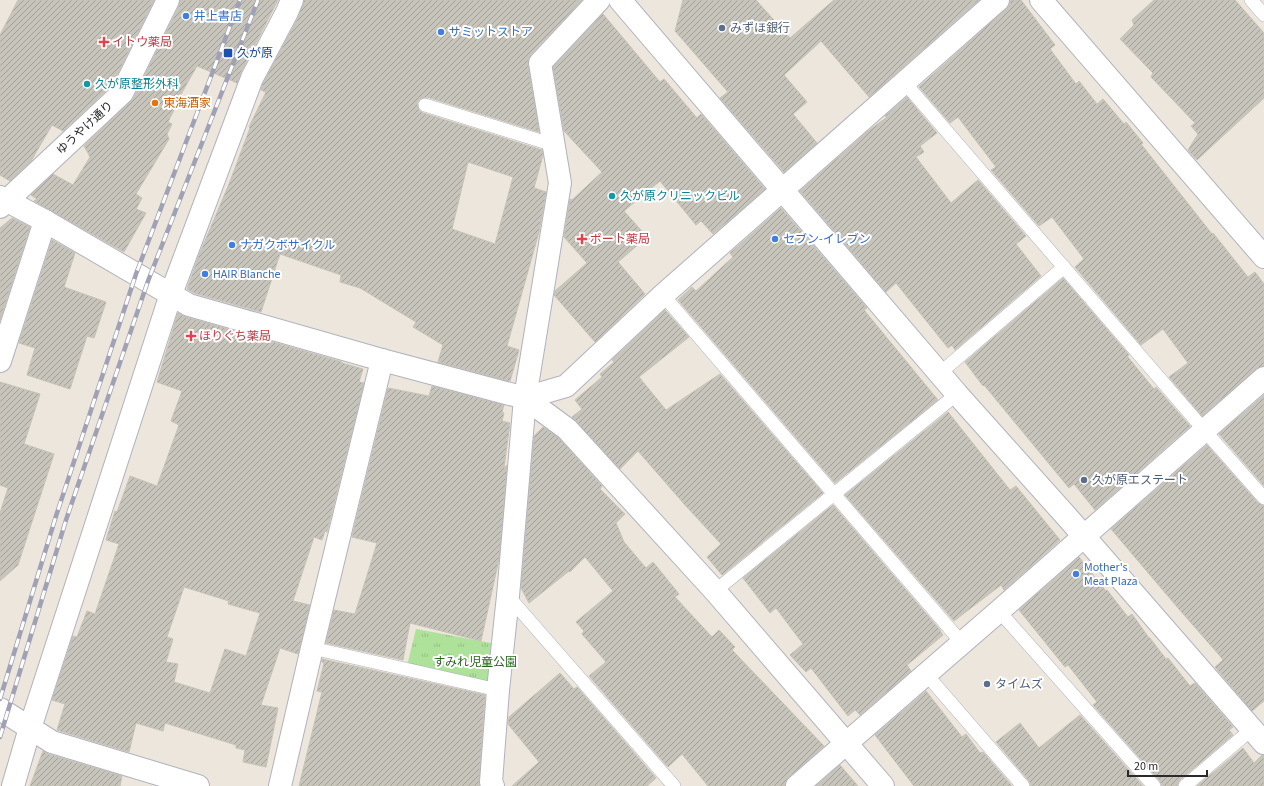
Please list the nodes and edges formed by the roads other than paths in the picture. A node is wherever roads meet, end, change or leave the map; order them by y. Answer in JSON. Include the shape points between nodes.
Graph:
{"nodes":[{"id":1,"x":168,"y":0,"type":"edge"},
{"id":2,"x":292,"y":0,"type":"edge"},
{"id":3,"x":599,"y":0,"type":"edge"},
{"id":4,"x":620,"y":0,"type":"edge"},
{"id":5,"x":998,"y":0,"type":"edge"},
{"id":6,"x":1041,"y":0,"type":"edge"},
{"id":7,"x":1251,"y":0,"type":"edge"},
{"id":8,"x":1264,"y":15,"type":"edge"},
{"id":9,"x":905,"y":83,"type":"junction"},
{"id":10,"x":425,"y":105,"type":"dead end"},
{"id":11,"x":554,"y":144,"type":"junction"},
{"id":12,"x":783,"y":190,"type":"junction"},
{"id":13,"x":2,"y":202,"type":"edge"},
{"id":14,"x":45,"y":221,"type":"junction"},
{"id":15,"x":1264,"y":257,"type":"edge"},
{"id":16,"x":1064,"y":267,"type":"junction"},
{"id":17,"x":171,"y":294,"type":"junction"},
{"id":18,"x":663,"y":295,"type":"junction"},
{"id":19,"x":382,"y":360,"type":"junction"},
{"id":20,"x":0,"y":361,"type":"edge"},
{"id":21,"x":940,"y":373,"type":"junction"},
{"id":22,"x":1264,"y":378,"type":"edge"},
{"id":23,"x":957,"y":394,"type":"junction"},
{"id":24,"x":525,"y":398,"type":"junction"},
{"id":25,"x":1205,"y":431,"type":"junction"},
{"id":26,"x":834,"y":494,"type":"junction"},
{"id":27,"x":1264,"y":498,"type":"edge"},
{"id":28,"x":1084,"y":536,"type":"junction"},
{"id":29,"x":715,"y":591,"type":"junction"},
{"id":30,"x":508,"y":596,"type":"junction"},
{"id":31,"x":999,"y":611,"type":"junction"},
{"id":32,"x":962,"y":643,"type":"junction"},
{"id":33,"x":312,"y":648,"type":"junction"},
{"id":34,"x":926,"y":674,"type":"junction"},
{"id":35,"x":498,"y":690,"type":"junction"},
{"id":36,"x":0,"y":709,"type":"edge"},
{"id":37,"x":30,"y":728,"type":"junction"},
{"id":38,"x":1258,"y":736,"type":"edge"},
{"id":39,"x":846,"y":743,"type":"junction"},
{"id":40,"x":12,"y":786,"type":"edge"},
{"id":41,"x":198,"y":786,"type":"edge"},
{"id":42,"x":280,"y":786,"type":"edge"},
{"id":43,"x":493,"y":786,"type":"edge"},
{"id":44,"x":674,"y":786,"type":"edge"},
{"id":45,"x":797,"y":786,"type":"edge"},
{"id":46,"x":883,"y":786,"type":"edge"},
{"id":47,"x":1023,"y":786,"type":"edge"},
{"id":48,"x":1154,"y":786,"type":"edge"},
{"id":49,"x":1185,"y":786,"type":"edge"}],
"edges":[{"from":1,"to":13,"type":"street","name":"ゆうやけ通り","via":[[122,93]]},
{"from":2,"to":17,"type":"street","via":[[252,78]]},
{"from":3,"to":11,"type":"street","via":[[540,63]]},
{"from":4,"to":12,"type":"street"},
{"from":5,"to":9,"type":"street"},
{"from":6,"to":15,"type":"street"},
{"from":7,"to":8,"type":"lane"},
{"from":9,"to":12,"type":"street"},
{"from":9,"to":16,"type":"lane"},
{"from":10,"to":11,"type":"lane"},
{"from":11,"to":24,"type":"street","via":[[560,183]]},
{"from":12,"to":18,"type":"street"},
{"from":12,"to":21,"type":"street"},
{"from":13,"to":14,"type":"street"},
{"from":14,"to":17,"type":"street"},
{"from":14,"to":20,"type":"street"},
{"from":16,"to":21,"type":"lane"},
{"from":16,"to":25,"type":"lane"},
{"from":17,"to":19,"type":"street","via":[[188,305]]},
{"from":17,"to":37,"type":"street"},
{"from":18,"to":24,"type":"street","via":[[566,386]]},
{"from":18,"to":26,"type":"lane"},
{"from":19,"to":24,"type":"street"},
{"from":19,"to":33,"type":"street"},
{"from":21,"to":23,"type":"street"},
{"from":22,"to":25,"type":"street"},
{"from":23,"to":26,"type":"lane"},
{"from":23,"to":28,"type":"street"},
{"from":24,"to":29,"type":"street","via":[[567,429]]},
{"from":24,"to":30,"type":"street"},
{"from":25,"to":27,"type":"lane"},
{"from":25,"to":28,"type":"street"},
{"from":26,"to":29,"type":"lane"},
{"from":26,"to":32,"type":"lane"},
{"from":28,"to":31,"type":"street"},
{"from":28,"to":38,"type":"street"},
{"from":29,"to":39,"type":"street"},
{"from":30,"to":35,"type":"street"},
{"from":30,"to":44,"type":"lane"},
{"from":31,"to":32,"type":"street"},
{"from":31,"to":48,"type":"lane"},
{"from":32,"to":34,"type":"street"},
{"from":33,"to":35,"type":"lane"},
{"from":33,"to":42,"type":"street"},
{"from":34,"to":39,"type":"street"},
{"from":34,"to":47,"type":"lane"},
{"from":35,"to":43,"type":"street"},
{"from":36,"to":37,"type":"street"},
{"from":37,"to":40,"type":"street"},
{"from":37,"to":41,"type":"street","via":[[52,742]]},
{"from":38,"to":49,"type":"lane"},
{"from":39,"to":45,"type":"street"},
{"from":39,"to":46,"type":"street"}]}
